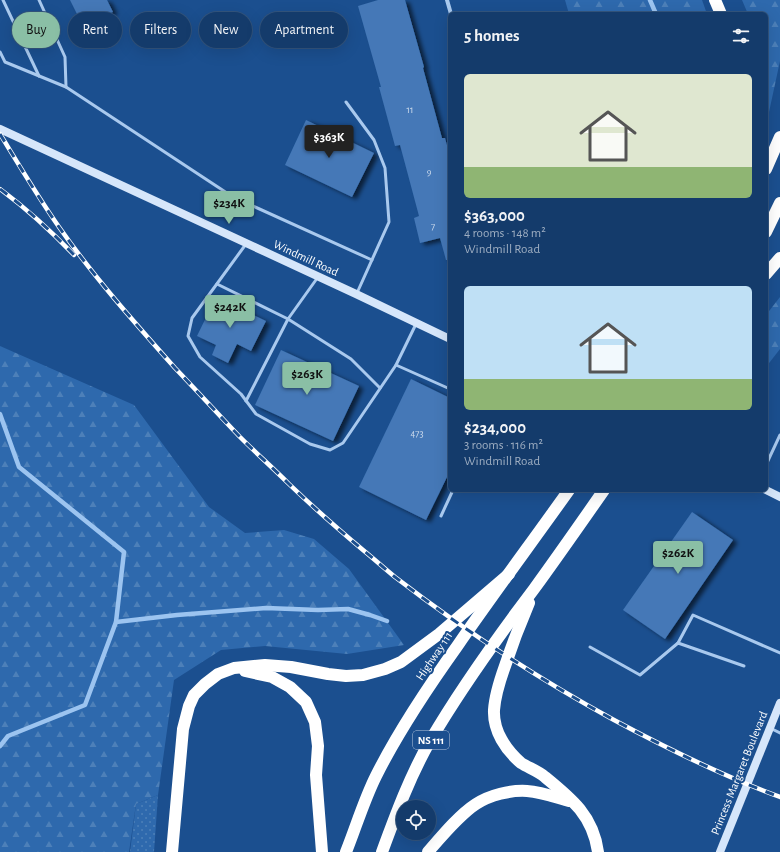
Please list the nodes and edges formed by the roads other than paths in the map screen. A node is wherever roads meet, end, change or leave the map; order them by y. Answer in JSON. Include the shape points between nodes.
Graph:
{"nodes":[{"id":1,"x":3,"y":0,"type":"edge"},
{"id":2,"x":39,"y":0,"type":"edge"},
{"id":3,"x":447,"y":0,"type":"edge"},
{"id":4,"x":714,"y":0,"type":"edge"},
{"id":5,"x":450,"y":12,"type":"edge"},
{"id":6,"x":720,"y":12,"type":"edge"},
{"id":7,"x":0,"y":52,"type":"edge"},
{"id":8,"x":39,"y":76,"type":"junction"},
{"id":9,"x":66,"y":87,"type":"junction"},
{"id":10,"x":346,"y":102,"type":"dead end"},
{"id":11,"x":0,"y":129,"type":"edge"},
{"id":12,"x":780,"y":137,"type":"edge"},
{"id":13,"x":768,"y":164,"type":"edge"},
{"id":14,"x":780,"y":203,"type":"edge"},
{"id":15,"x":768,"y":228,"type":"edge"},
{"id":16,"x":246,"y":244,"type":"junction"},
{"id":17,"x":780,"y":258,"type":"edge"},
{"id":18,"x":372,"y":260,"type":"junction"},
{"id":19,"x":768,"y":272,"type":"edge"},
{"id":20,"x":318,"y":277,"type":"junction"},
{"id":21,"x":217,"y":284,"type":"junction"},
{"id":22,"x":356,"y":294,"type":"junction"},
{"id":23,"x":288,"y":319,"type":"junction"},
{"id":24,"x":416,"y":323,"type":"junction"},
{"id":25,"x":448,"y":338,"type":"edge"},
{"id":26,"x":396,"y":365,"type":"junction"},
{"id":27,"x":380,"y":388,"type":"junction"},
{"id":28,"x":448,"y":388,"type":"edge"},
{"id":29,"x":246,"y":401,"type":"junction"},
{"id":30,"x":780,"y":435,"type":"edge"},
{"id":31,"x":768,"y":461,"type":"edge"},
{"id":32,"x":768,"y":491,"type":"edge"},
{"id":33,"x":452,"y":492,"type":"edge"},
{"id":34,"x":568,"y":492,"type":"edge"},
{"id":35,"x":603,"y":492,"type":"edge"},
{"id":36,"x":780,"y":497,"type":"edge"},
{"id":37,"x":441,"y":516,"type":"dead end"},
{"id":38,"x":509,"y":574,"type":"junction"},
{"id":39,"x":535,"y":587,"type":"junction"},
{"id":40,"x":678,"y":643,"type":"junction"},
{"id":41,"x":590,"y":647,"type":"dead end"},
{"id":42,"x":780,"y":653,"type":"edge"},
{"id":43,"x":744,"y":666,"type":"dead end"},
{"id":44,"x":234,"y":668,"type":"junction"},
{"id":45,"x":780,"y":703,"type":"edge"},
{"id":46,"x":770,"y":728,"type":"junction"},
{"id":47,"x":780,"y":733,"type":"edge"},
{"id":48,"x":574,"y":802,"type":"junction"},
{"id":49,"x":172,"y":852,"type":"edge"},
{"id":50,"x":322,"y":852,"type":"edge"},
{"id":51,"x":346,"y":852,"type":"edge"},
{"id":52,"x":382,"y":852,"type":"edge"},
{"id":53,"x":428,"y":852,"type":"edge"},
{"id":54,"x":598,"y":852,"type":"edge"},
{"id":55,"x":720,"y":852,"type":"edge"}],
"edges":[{"from":1,"to":8,"type":"lane"},
{"from":2,"to":9,"type":"lane","via":[[65,57]]},
{"from":3,"to":5,"type":"street"},
{"from":4,"to":6,"type":"highway"},
{"from":7,"to":8,"type":"lane","via":[[5,62]]},
{"from":8,"to":9,"type":"lane"},
{"from":9,"to":18,"type":"lane","via":[[232,197]]},
{"from":10,"to":18,"type":"lane","via":[[374,140],[385,168],[389,222]]},
{"from":11,"to":16,"type":"main road","name":"Windmill Road"},
{"from":12,"to":13,"type":"highway"},
{"from":14,"to":15,"type":"highway"},
{"from":16,"to":20,"type":"main road","name":"Windmill Road"},
{"from":16,"to":21,"type":"lane"},
{"from":17,"to":19,"type":"highway"},
{"from":18,"to":22,"type":"lane"},
{"from":20,"to":22,"type":"main road","name":"Windmill Road"},
{"from":20,"to":23,"type":"lane"},
{"from":21,"to":23,"type":"lane"},
{"from":21,"to":29,"type":"lane","via":[[192,318],[188,336],[200,357]]},
{"from":22,"to":24,"type":"main road","name":"Windmill Road"},
{"from":23,"to":27,"type":"lane","via":[[351,359]]},
{"from":23,"to":29,"type":"lane"},
{"from":24,"to":25,"type":"main road","name":"Windmill Road"},
{"from":24,"to":26,"type":"lane"},
{"from":26,"to":27,"type":"lane"},
{"from":26,"to":28,"type":"lane"},
{"from":27,"to":29,"type":"lane","via":[[343,443],[330,450],[310,444],[256,414]]},
{"from":30,"to":31,"type":"lane"},
{"from":32,"to":36,"type":"main road"},
{"from":33,"to":37,"type":"lane"},
{"from":34,"to":38,"type":"highway","name":"Highway 111","number":"NS 111"},
{"from":35,"to":39,"type":"highway","number":"NS 111"},
{"from":38,"to":44,"type":"highway","via":[[439,634],[401,662],[385,669],[363,675],[346,676],[291,667]]},
{"from":38,"to":51,"type":"highway","name":"Highway 111","number":"NS 111","via":[[436,676],[390,750],[376,777]]},
{"from":39,"to":48,"type":"highway","via":[[496,691],[495,724],[509,751]]},
{"from":39,"to":52,"type":"highway","number":"NS 111","via":[[480,663],[426,749]]},
{"from":40,"to":41,"type":"lane","via":[[640,675]]},
{"from":40,"to":42,"type":"lane","via":[[693,615]]},
{"from":40,"to":43,"type":"lane"},
{"from":44,"to":49,"type":"highway","via":[[218,674],[205,684],[188,706],[183,729]]},
{"from":44,"to":50,"type":"highway","via":[[272,678],[290,687],[306,702],[315,722],[318,746],[316,775]]},
{"from":45,"to":46,"type":"main road","name":"Princess Margaret Boulevard"},
{"from":46,"to":47,"type":"lane"},
{"from":46,"to":55,"type":"main road","name":"Princess Margaret Boulevard"},
{"from":48,"to":53,"type":"highway","via":[[526,791],[491,797],[461,816]]},
{"from":48,"to":54,"type":"highway","via":[[591,826]]}]}
